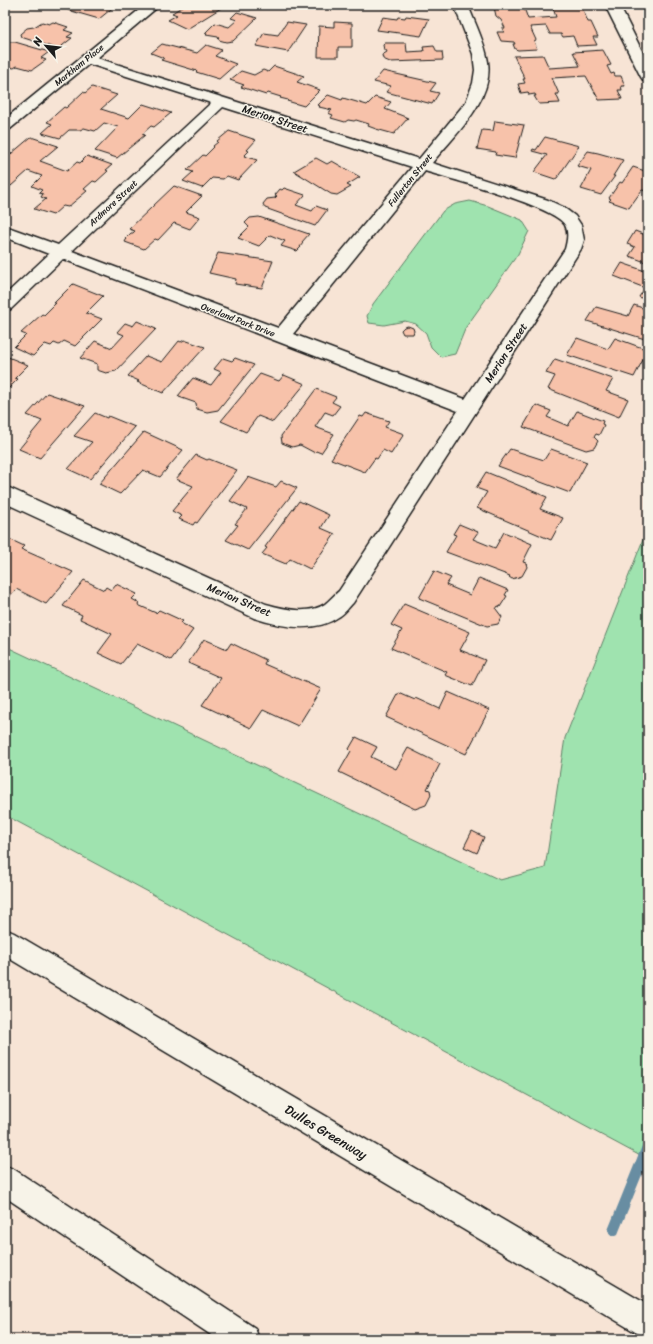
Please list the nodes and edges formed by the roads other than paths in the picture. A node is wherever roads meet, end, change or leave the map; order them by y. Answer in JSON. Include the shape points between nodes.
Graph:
{"nodes":[{"id":1,"x":153,"y":5,"type":"edge"},
{"id":2,"x":461,"y":5,"type":"edge"},
{"id":3,"x":612,"y":5,"type":"edge"},
{"id":4,"x":87,"y":59,"type":"junction"},
{"id":5,"x":648,"y":77,"type":"edge"},
{"id":6,"x":220,"y":102,"type":"junction"},
{"id":7,"x":5,"y":126,"type":"edge"},
{"id":8,"x":422,"y":166,"type":"junction"},
{"id":9,"x":5,"y":231,"type":"edge"},
{"id":10,"x":61,"y":252,"type":"junction"},
{"id":11,"x":5,"y":305,"type":"edge"},
{"id":12,"x":281,"y":336,"type":"junction"},
{"id":13,"x":470,"y":408,"type":"junction"},
{"id":14,"x":5,"y":494,"type":"edge"},
{"id":15,"x":5,"y":942,"type":"edge"},
{"id":16,"x":5,"y":1180,"type":"edge"},
{"id":17,"x":648,"y":1322,"type":"edge"},
{"id":18,"x":244,"y":1339,"type":"edge"}],
"edges":[{"from":1,"to":4,"type":"main road","name":"Markham Place"},
{"from":2,"to":8,"type":"main road","name":"Fullerton Street","via":[[479,54],[482,70],[480,87],[473,103]]},
{"from":3,"to":5,"type":"main road"},
{"from":4,"to":6,"type":"main road","name":"Merion Street"},
{"from":4,"to":7,"type":"main road","name":"Markham Place"},
{"from":6,"to":8,"type":"main road","name":"Merion Street"},
{"from":6,"to":10,"type":"main road","name":"Ardmore Street"},
{"from":8,"to":12,"type":"main road","name":"Fullerton Street"},
{"from":8,"to":13,"type":"main road","name":"Merion Street","via":[[542,203],[568,218],[575,229],[576,242],[573,249]]},
{"from":9,"to":10,"type":"main road","name":"Overland Park Drive"},
{"from":10,"to":11,"type":"main road","name":"Ardmore Street"},
{"from":10,"to":12,"type":"main road","name":"Overland Park Drive"},
{"from":12,"to":13,"type":"main road","name":"Overland Park Drive"},
{"from":13,"to":14,"type":"main road","name":"Merion Street","via":[[346,597],[331,610],[313,618],[290,619],[262,612]]},
{"from":15,"to":17,"type":"main road","name":"Dulles Greenway"},
{"from":16,"to":18,"type":"main road"}]}
